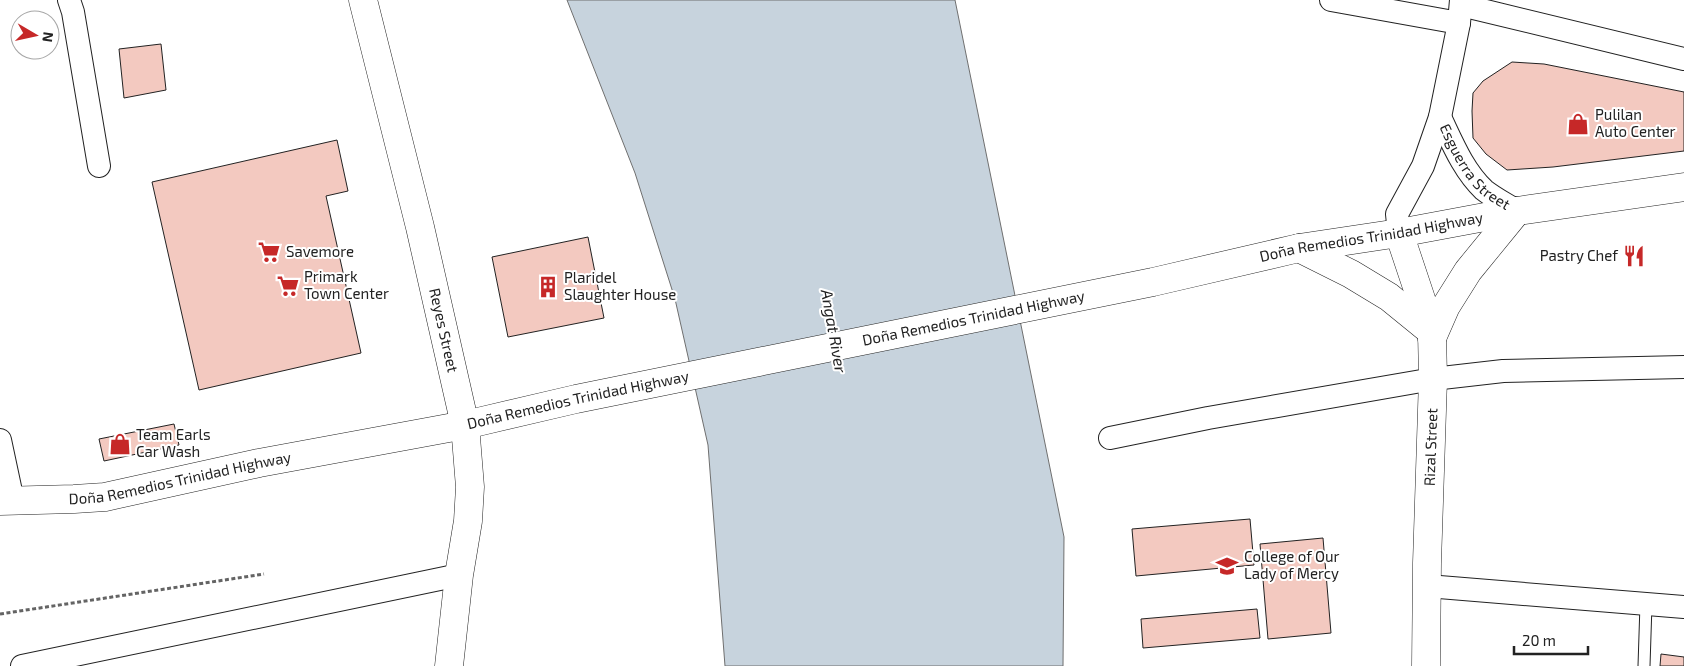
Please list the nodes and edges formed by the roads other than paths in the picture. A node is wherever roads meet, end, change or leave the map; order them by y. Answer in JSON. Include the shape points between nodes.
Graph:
{"nodes":[{"id":1,"x":69,"y":0,"type":"edge"},
{"id":2,"x":363,"y":0,"type":"edge"},
{"id":3,"x":1331,"y":0,"type":"edge"},
{"id":4,"x":1460,"y":9,"type":"edge"},
{"id":5,"x":1684,"y":59,"type":"edge"},
{"id":6,"x":1440,"y":117,"type":"junction"},
{"id":7,"x":99,"y":166,"type":"dead end"},
{"id":8,"x":1684,"y":187,"type":"edge"},
{"id":9,"x":1517,"y":211,"type":"junction"},
{"id":10,"x":1399,"y":233,"type":"junction"},
{"id":11,"x":1299,"y":248,"type":"junction"},
{"id":12,"x":1432,"y":335,"type":"junction"},
{"id":13,"x":1684,"y":367,"type":"edge"},
{"id":14,"x":1433,"y":379,"type":"junction"},
{"id":15,"x":465,"y":425,"type":"junction"},
{"id":16,"x":1110,"y":438,"type":"dead end"},
{"id":17,"x":0,"y":440,"type":"edge"},
{"id":18,"x":6,"y":501,"type":"edge"},
{"id":19,"x":459,"y":575,"type":"junction"},
{"id":20,"x":1427,"y":586,"type":"junction"},
{"id":21,"x":1646,"y":604,"type":"junction"},
{"id":22,"x":1684,"y":607,"type":"edge"},
{"id":23,"x":22,"y":666,"type":"edge"},
{"id":24,"x":449,"y":666,"type":"edge"},
{"id":25,"x":1426,"y":666,"type":"edge"},
{"id":26,"x":1644,"y":666,"type":"edge"}],
"edges":[{"from":1,"to":7,"type":"street"},
{"from":2,"to":15,"type":"main road","name":"Reyes Street"},
{"from":3,"to":4,"type":"street"},
{"from":4,"to":5,"type":"street"},
{"from":4,"to":6,"type":"street","name":"Esguerra Street"},
{"from":6,"to":9,"type":"street","name":"Esguerra Street","via":[[1471,174],[1485,190]]},
{"from":6,"to":10,"type":"street","name":"Esguerra Street","via":[[1423,166],[1397,214]]},
{"from":8,"to":9,"type":"main road","name":"Doña Remedios Trinidad Highway"},
{"from":9,"to":10,"type":"main road","name":"Doña Remedios Trinidad Highway"},
{"from":9,"to":12,"type":"main road","via":[[1468,271]]},
{"from":10,"to":11,"type":"main road","name":"Doña Remedios Trinidad Highway"},
{"from":10,"to":12,"type":"main road","name":"Rizal Street"},
{"from":11,"to":12,"type":"main road","via":[[1389,297]]},
{"from":11,"to":15,"type":"main road","name":"Doña Remedios Trinidad Highway","via":[[1153,282],[576,399]]},
{"from":12,"to":14,"type":"main road","name":"Rizal Street"},
{"from":13,"to":14,"type":"street","via":[[1503,371]]},
{"from":14,"to":16,"type":"street"},
{"from":14,"to":20,"type":"main road","name":"Rizal Street"},
{"from":15,"to":18,"type":"main road","name":"Doña Remedios Trinidad Highway","via":[[259,463],[105,496]]},
{"from":15,"to":19,"type":"main road","name":"Reyes Street","via":[[470,487]]},
{"from":17,"to":18,"type":"street"},
{"from":19,"to":23,"type":"street"},
{"from":19,"to":24,"type":"main road","name":"Reyes Street"},
{"from":20,"to":21,"type":"street"},
{"from":20,"to":25,"type":"main road","name":"Rizal Street"},
{"from":21,"to":22,"type":"street"},
{"from":21,"to":26,"type":"lane"}]}
